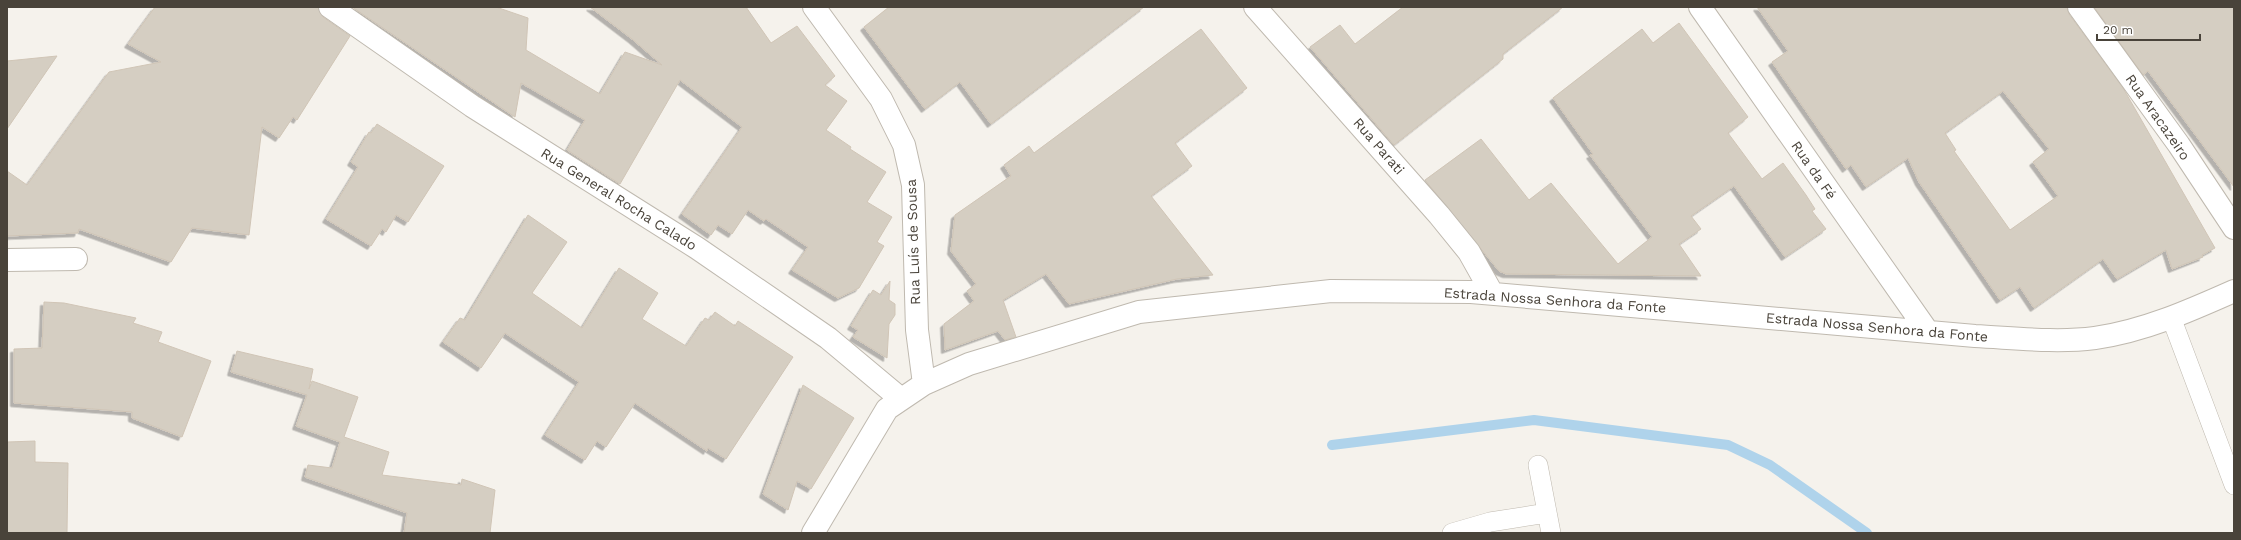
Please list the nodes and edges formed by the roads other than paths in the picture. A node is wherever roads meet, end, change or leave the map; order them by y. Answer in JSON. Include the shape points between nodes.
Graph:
{"nodes":[{"id":1,"x":330,"y":7,"type":"edge"},
{"id":2,"x":814,"y":7,"type":"edge"},
{"id":3,"x":1255,"y":7,"type":"edge"},
{"id":4,"x":1700,"y":7,"type":"edge"},
{"id":5,"x":2079,"y":7,"type":"edge"},
{"id":6,"x":2234,"y":228,"type":"edge"},
{"id":7,"x":76,"y":259,"type":"dead end"},
{"id":8,"x":7,"y":260,"type":"edge"},
{"id":9,"x":2234,"y":291,"type":"edge"},
{"id":10,"x":1492,"y":293,"type":"junction"},
{"id":11,"x":2171,"y":317,"type":"junction"},
{"id":12,"x":1928,"y":332,"type":"junction"},
{"id":13,"x":924,"y":384,"type":"junction"},
{"id":14,"x":901,"y":399,"type":"junction"},
{"id":15,"x":1538,"y":465,"type":"dead end"},
{"id":16,"x":2234,"y":485,"type":"edge"},
{"id":17,"x":1547,"y":513,"type":"junction"},
{"id":18,"x":813,"y":533,"type":"edge"},
{"id":19,"x":1452,"y":533,"type":"edge"},
{"id":20,"x":1550,"y":533,"type":"edge"}],
"edges":[{"from":1,"to":14,"type":"street","name":"Rua General Rocha Calado","via":[[472,106],[697,248],[815,329]]},
{"from":2,"to":13,"type":"street","name":"Rua Luís de Sousa","via":[[881,99],[904,145],[913,184],[917,330]]},
{"from":3,"to":10,"type":"street","name":"Rua Parati","via":[[1469,252]]},
{"from":4,"to":12,"type":"street","name":"Rua da Fé"},
{"from":5,"to":6,"type":"street","name":"Rua Aracazeiro","via":[[2179,145]]},
{"from":7,"to":8,"type":"street"},
{"from":9,"to":11,"type":"street","name":"Estrada Nossa Senhora da Fonte"},
{"from":10,"to":12,"type":"street","name":"Estrada Nossa Senhora da Fonte"},
{"from":10,"to":13,"type":"street","name":"Estrada Nossa Senhora da Fonte","via":[[1331,291],[1139,312],[969,364]]},
{"from":11,"to":12,"type":"street","name":"Estrada Nossa Senhora da Fonte","via":[[2150,326],[2094,338],[2045,340]]},
{"from":11,"to":16,"type":"lane"},
{"from":13,"to":14,"type":"street","name":"Estrada Nossa Senhora da Fonte"},
{"from":14,"to":18,"type":"street","name":"Estrada Nossa Senhora da Fonte","via":[[886,409]]},
{"from":15,"to":17,"type":"lane"},
{"from":17,"to":19,"type":"lane","via":[[1490,522]]},
{"from":17,"to":20,"type":"lane"}]}
